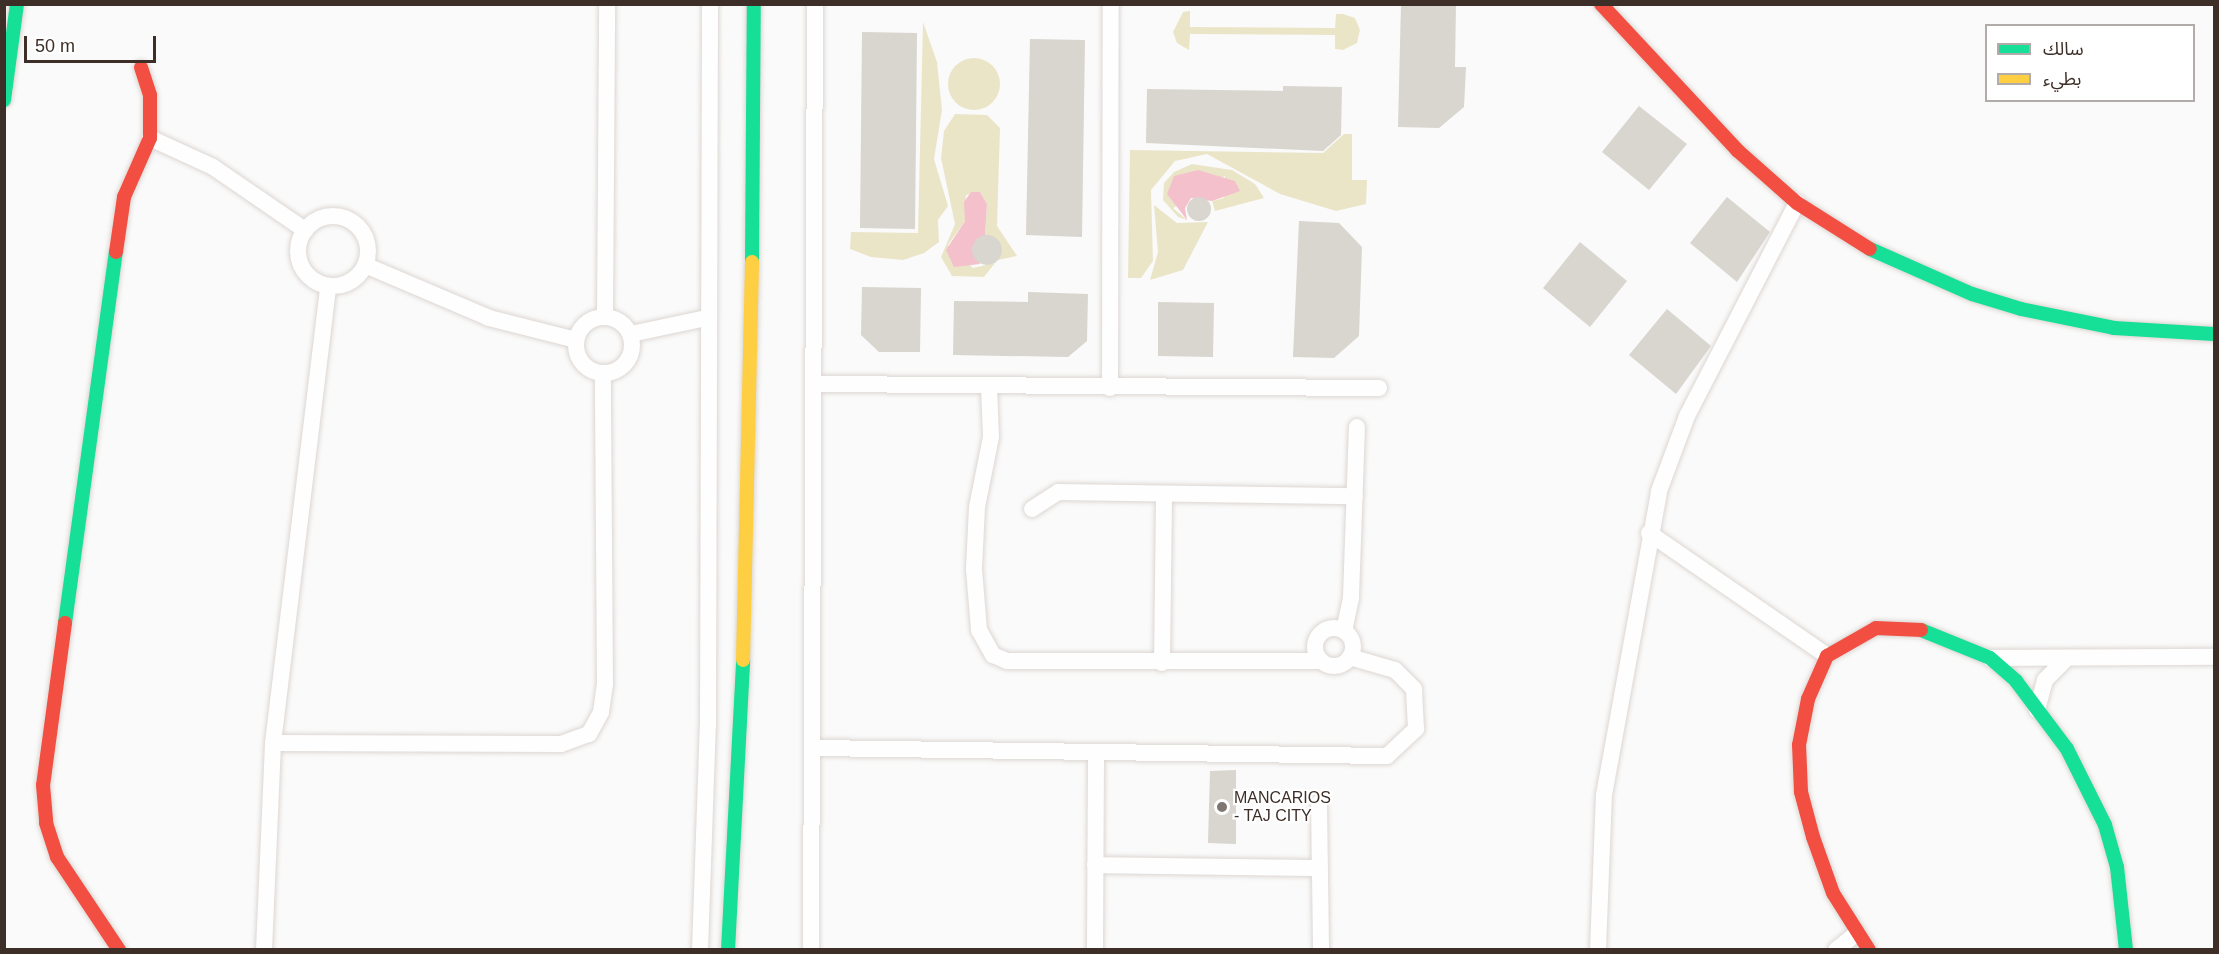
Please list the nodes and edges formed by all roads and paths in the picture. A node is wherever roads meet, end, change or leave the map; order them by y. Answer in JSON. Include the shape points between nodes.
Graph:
{"nodes":[{"id":1,"x":16,"y":4,"type":"edge"},
{"id":2,"x":607,"y":4,"type":"edge"},
{"id":3,"x":710,"y":4,"type":"edge"},
{"id":4,"x":754,"y":4,"type":"edge"},
{"id":5,"x":815,"y":4,"type":"edge"},
{"id":6,"x":1111,"y":4,"type":"edge"},
{"id":7,"x":1601,"y":4,"type":"edge"},
{"id":8,"x":141,"y":67,"type":"dead end"},
{"id":9,"x":4,"y":100,"type":"edge"},
{"id":10,"x":150,"y":138,"type":"junction"},
{"id":11,"x":1797,"y":203,"type":"junction"},
{"id":12,"x":305,"y":230,"type":"junction"},
{"id":13,"x":365,"y":265,"type":"junction"},
{"id":14,"x":327,"y":286,"type":"junction"},
{"id":15,"x":605,"y":316,"type":"junction"},
{"id":16,"x":706,"y":318,"type":"junction"},
{"id":17,"x":631,"y":334,"type":"junction"},
{"id":18,"x":2214,"y":334,"type":"edge"},
{"id":19,"x":576,"y":340,"type":"junction"},
{"id":20,"x":603,"y":374,"type":"junction"},
{"id":21,"x":816,"y":384,"type":"junction"},
{"id":22,"x":989,"y":387,"type":"junction"},
{"id":23,"x":1110,"y":388,"type":"junction"},
{"id":24,"x":1379,"y":388,"type":"dead end"},
{"id":25,"x":1357,"y":427,"type":"dead end"},
{"id":26,"x":1164,"y":494,"type":"junction"},
{"id":27,"x":1355,"y":496,"type":"junction"},
{"id":28,"x":1032,"y":509,"type":"dead end"},
{"id":29,"x":1649,"y":533,"type":"junction"},
{"id":30,"x":1344,"y":631,"type":"junction"},
{"id":31,"x":1827,"y":656,"type":"junction"},
{"id":32,"x":1350,"y":657,"type":"junction"},
{"id":33,"x":2214,"y":657,"type":"edge"},
{"id":34,"x":1990,"y":658,"type":"junction"},
{"id":35,"x":2067,"y":658,"type":"junction"},
{"id":36,"x":1321,"y":661,"type":"junction"},
{"id":37,"x":1162,"y":663,"type":"junction"},
{"id":38,"x":2037,"y":710,"type":"junction"},
{"id":39,"x":273,"y":743,"type":"junction"},
{"id":40,"x":813,"y":748,"type":"junction"},
{"id":41,"x":1096,"y":756,"type":"junction"},
{"id":42,"x":1319,"y":803,"type":"dead end"},
{"id":43,"x":1095,"y":865,"type":"junction"},
{"id":44,"x":1320,"y":868,"type":"junction"},
{"id":45,"x":1856,"y":934,"type":"junction"},
{"id":46,"x":119,"y":950,"type":"edge"},
{"id":47,"x":264,"y":950,"type":"edge"},
{"id":48,"x":700,"y":950,"type":"edge"},
{"id":49,"x":728,"y":950,"type":"edge"},
{"id":50,"x":811,"y":950,"type":"edge"},
{"id":51,"x":1095,"y":950,"type":"edge"},
{"id":52,"x":1320,"y":950,"type":"edge"},
{"id":53,"x":1598,"y":950,"type":"edge"},
{"id":54,"x":1836,"y":950,"type":"edge"},
{"id":55,"x":1869,"y":950,"type":"edge"},
{"id":56,"x":2126,"y":950,"type":"edge"}],
"edges":[{"from":1,"to":9,"type":"street"},
{"from":2,"to":15,"type":"street"},
{"from":3,"to":16,"type":"street"},
{"from":4,"to":49,"type":"street","via":[[749,544]]},
{"from":5,"to":21,"type":"street"},
{"from":6,"to":23,"type":"street"},
{"from":7,"to":11,"type":"street","via":[[1678,93]]},
{"from":8,"to":10,"type":"street","via":[[150,95]]},
{"from":10,"to":12,"type":"street","via":[[213,167]]},
{"from":10,"to":46,"type":"street","via":[[124,197],[43,785],[46,823],[57,857]]},
{"from":11,"to":18,"type":"street","via":[[1877,253],[1972,294],[2114,328]]},
{"from":11,"to":29,"type":"street","via":[[1687,416]]},
{"from":12,"to":13,"type":"street","via":[[326,216],[351,220],[367,240]]},
{"from":12,"to":14,"type":"street","via":[[298,246],[300,264],[311,278]]},
{"from":13,"to":14,"type":"street","via":[[354,279]]},
{"from":13,"to":19,"type":"street","via":[[489,318]]},
{"from":14,"to":39,"type":"street"},
{"from":15,"to":17,"type":"street","via":[[620,321]]},
{"from":15,"to":19,"type":"street","via":[[590,320]]},
{"from":16,"to":17,"type":"street"},
{"from":16,"to":48,"type":"street","via":[[709,644]]},
{"from":17,"to":20,"type":"street","via":[[630,357],[619,369]]},
{"from":19,"to":20,"type":"street","via":[[582,363]]},
{"from":20,"to":39,"type":"street","via":[[605,685],[594,728],[583,738],[561,744]]},
{"from":21,"to":22,"type":"street"},
{"from":21,"to":40,"type":"street"},
{"from":22,"to":23,"type":"street"},
{"from":22,"to":37,"type":"street","via":[[991,437],[974,537],[976,609],[983,644],[1007,661]]},
{"from":23,"to":24,"type":"street"},
{"from":25,"to":27,"type":"street"},
{"from":26,"to":27,"type":"street"},
{"from":26,"to":28,"type":"street","via":[[1058,492]]},
{"from":26,"to":37,"type":"street"},
{"from":27,"to":30,"type":"street","via":[[1351,597]]},
{"from":29,"to":31,"type":"street"},
{"from":29,"to":53,"type":"street","via":[[1604,795]]},
{"from":30,"to":32,"type":"street","via":[[1352,640]]},
{"from":30,"to":36,"type":"street","via":[[1333,628],[1319,635],[1315,646]]},
{"from":31,"to":34,"type":"street","via":[[1876,628],[1904,626],[1938,633]]},
{"from":31,"to":45,"type":"street","via":[[1808,699],[1799,745],[1801,792],[1833,893]]},
{"from":32,"to":36,"type":"street","via":[[1337,666]]},
{"from":32,"to":41,"type":"street","via":[[1395,670],[1414,689],[1416,729],[1387,756]]},
{"from":33,"to":35,"type":"street"},
{"from":34,"to":35,"type":"street"},
{"from":34,"to":38,"type":"street"},
{"from":35,"to":38,"type":"street","via":[[2045,680]]},
{"from":36,"to":37,"type":"street"},
{"from":38,"to":56,"type":"street","via":[[2067,748],[2105,825],[2125,911]]},
{"from":39,"to":47,"type":"street"},
{"from":40,"to":41,"type":"street"},
{"from":40,"to":50,"type":"street"},
{"from":41,"to":43,"type":"street"},
{"from":42,"to":44,"type":"street"},
{"from":43,"to":44,"type":"street"},
{"from":43,"to":51,"type":"street"},
{"from":44,"to":52,"type":"street"},
{"from":45,"to":54,"type":"street"},
{"from":45,"to":55,"type":"street"}]}
